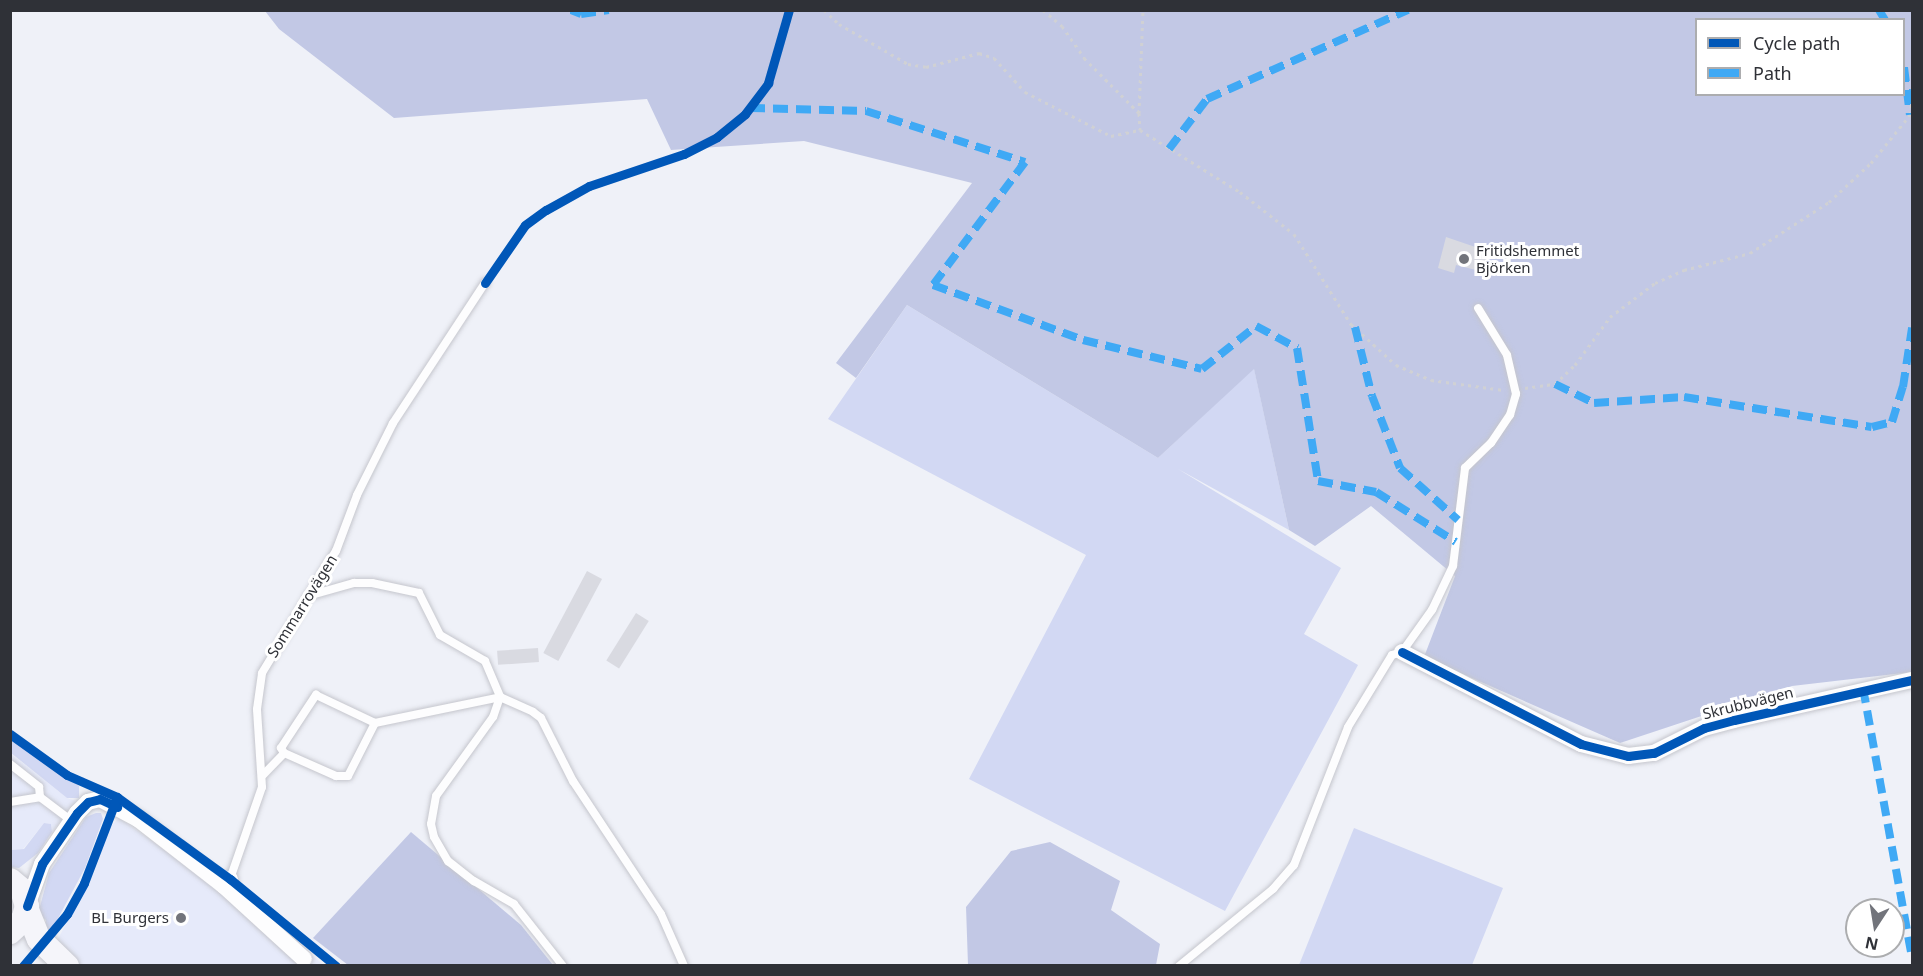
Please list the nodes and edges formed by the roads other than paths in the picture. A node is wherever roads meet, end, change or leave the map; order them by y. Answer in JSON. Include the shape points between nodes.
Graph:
{"nodes":[{"id":1,"x":485,"y":283,"type":"dead end"},
{"id":2,"x":1478,"y":308,"type":"dead end"},
{"id":3,"x":308,"y":596,"type":"junction"},
{"id":4,"x":1402,"y":652,"type":"junction"},
{"id":5,"x":1912,"y":680,"type":"edge"},
{"id":6,"x":500,"y":697,"type":"junction"},
{"id":7,"x":375,"y":723,"type":"junction"},
{"id":8,"x":284,"y":753,"type":"junction"},
{"id":9,"x":10,"y":764,"type":"edge"},
{"id":10,"x":263,"y":775,"type":"junction"},
{"id":11,"x":40,"y":797,"type":"junction"},
{"id":12,"x":10,"y":802,"type":"edge"},
{"id":13,"x":72,"y":821,"type":"junction"},
{"id":14,"x":42,"y":864,"type":"junction"},
{"id":15,"x":10,"y":879,"type":"edge"},
{"id":16,"x":227,"y":883,"type":"junction"},
{"id":17,"x":27,"y":908,"type":"junction"},
{"id":18,"x":10,"y":932,"type":"edge"},
{"id":19,"x":10,"y":937,"type":"edge"},
{"id":20,"x":306,"y":963,"type":"edge"},
{"id":21,"x":62,"y":966,"type":"edge"},
{"id":22,"x":67,"y":966,"type":"edge"},
{"id":23,"x":563,"y":966,"type":"edge"},
{"id":24,"x":684,"y":966,"type":"edge"},
{"id":25,"x":1179,"y":966,"type":"edge"}],
"edges":[{"from":1,"to":3,"type":"lane","name":"Sommarrovägen","via":[[393,423],[357,495],[336,551]]},
{"from":2,"to":4,"type":"lane","via":[[1507,355],[1515,389],[1510,415],[1491,443],[1466,468],[1453,566],[1432,610]]},
{"from":3,"to":6,"type":"lane","via":[[372,583],[419,593],[440,635],[485,661]]},
{"from":3,"to":10,"type":"lane","name":"Sommarrovägen","via":[[262,673],[257,709]]},
{"from":4,"to":5,"type":"street","name":"Skrubbvägen","via":[[1581,744],[1628,756],[1654,753],[1704,728]]},
{"from":4,"to":25,"type":"lane","via":[[1392,655],[1348,727],[1294,865],[1273,889]]},
{"from":6,"to":7,"type":"lane"},
{"from":6,"to":23,"type":"lane","via":[[493,717],[436,796],[433,830],[448,861],[514,904]]},
{"from":6,"to":24,"type":"lane","via":[[541,718],[573,781],[661,914]]},
{"from":7,"to":8,"type":"lane","via":[[348,776],[336,776]]},
{"from":7,"to":8,"type":"lane","via":[[316,694],[280,744]]},
{"from":8,"to":10,"type":"lane"},
{"from":9,"to":11,"type":"lane","via":[[39,787]]},
{"from":10,"to":16,"type":"lane","name":"Sommarrovägen","via":[[257,809]]},
{"from":11,"to":12,"type":"lane"},
{"from":11,"to":13,"type":"lane"},
{"from":13,"to":14,"type":"street"},
{"from":13,"to":16,"type":"street","via":[[88,802],[100,799],[138,819]]},
{"from":14,"to":15,"type":"street"},
{"from":14,"to":17,"type":"street"},
{"from":15,"to":17,"type":"main road","via":[[22,890]]},
{"from":16,"to":20,"type":"street"},
{"from":17,"to":18,"type":"main road","via":[[23,920]]},
{"from":17,"to":22,"type":"main road","via":[[39,939]]},
{"from":19,"to":21,"type":"main road"}]}
